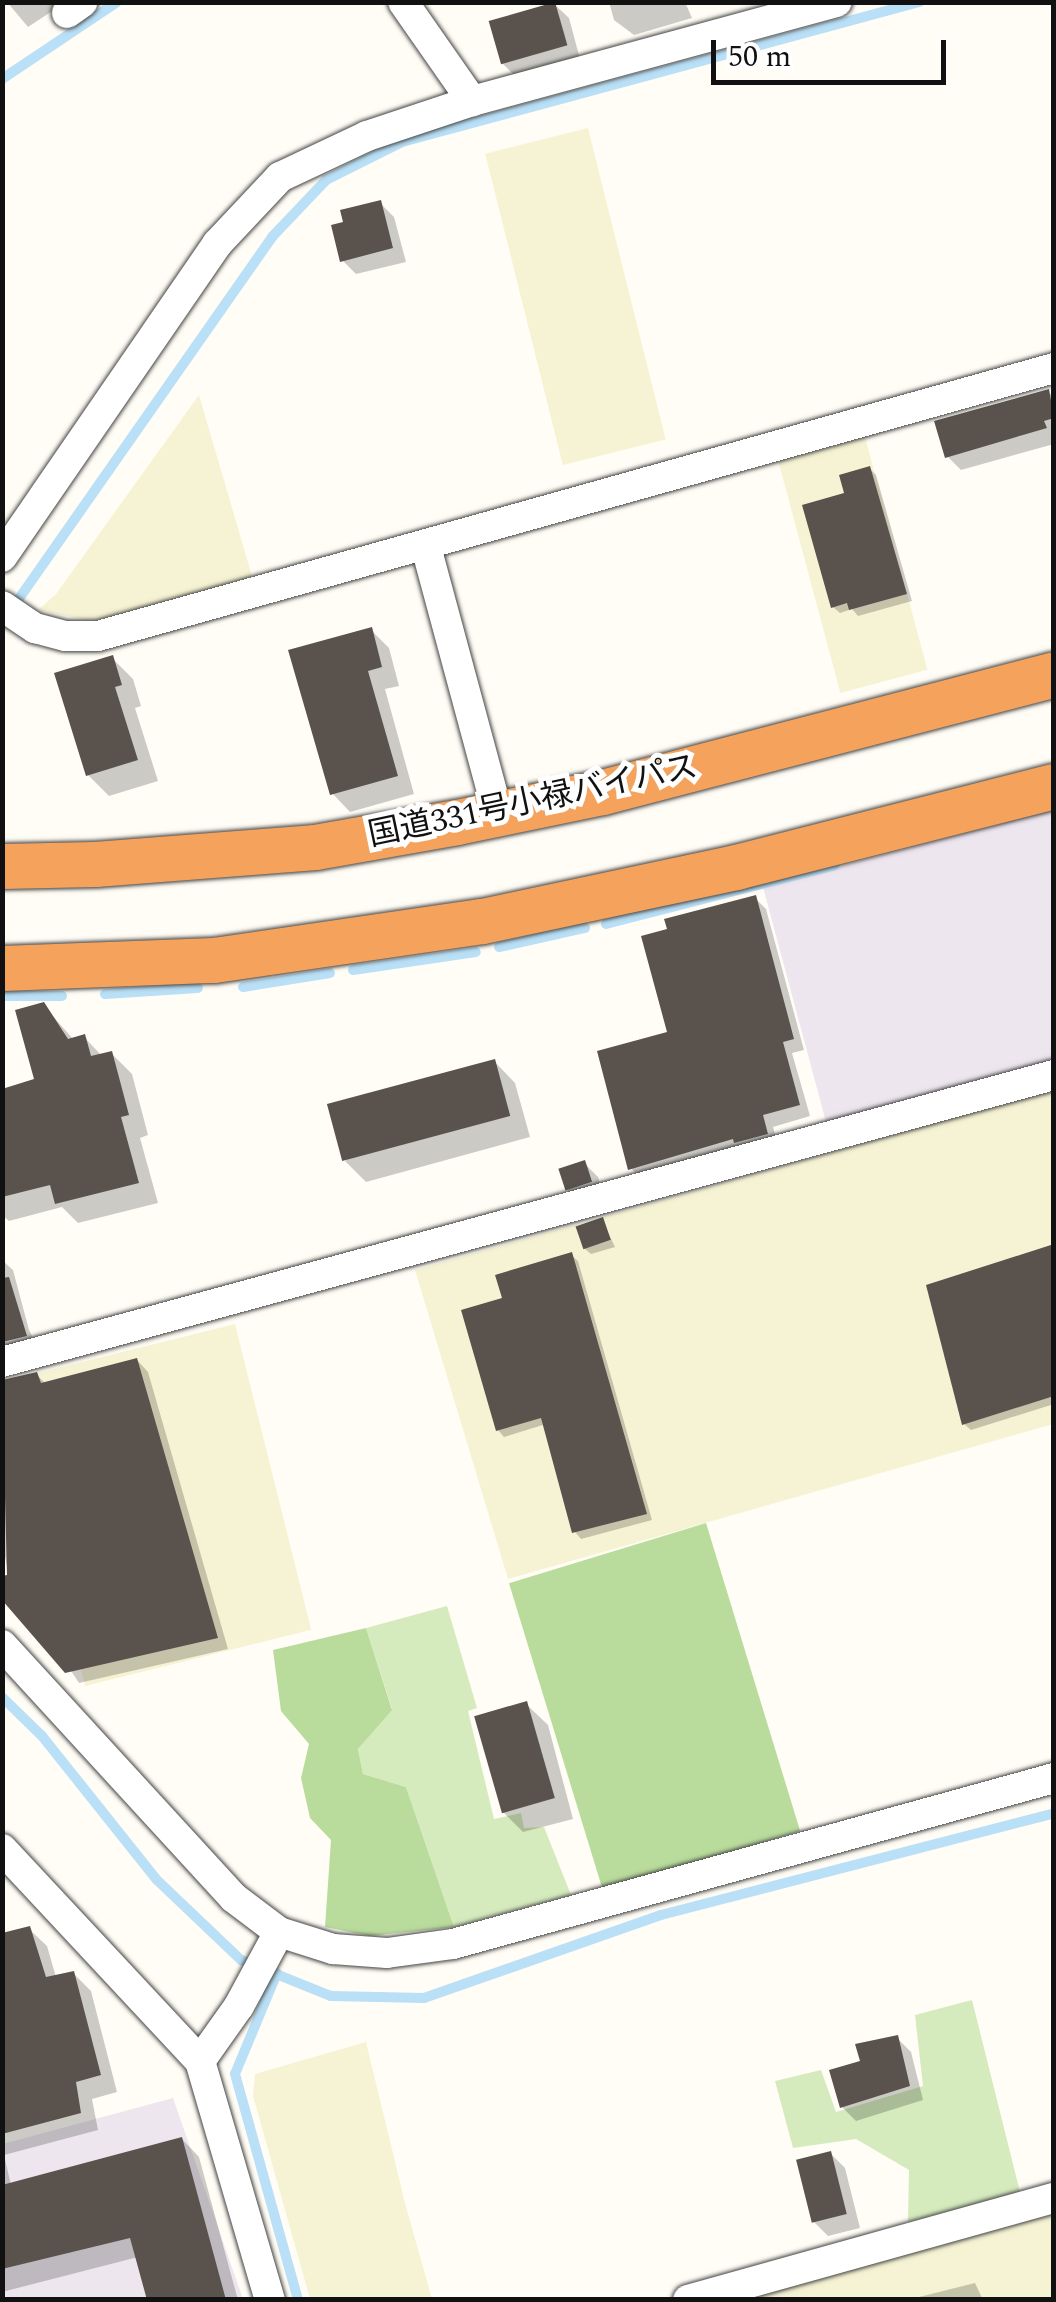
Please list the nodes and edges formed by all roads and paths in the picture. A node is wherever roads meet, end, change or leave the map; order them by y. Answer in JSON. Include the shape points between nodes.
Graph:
{"nodes":[{"id":1,"x":403,"y":2,"type":"edge"},
{"id":2,"x":838,"y":2,"type":"edge"},
{"id":3,"x":472,"y":101,"type":"junction"},
{"id":4,"x":1054,"y":368,"type":"edge"},
{"id":5,"x":426,"y":546,"type":"junction"},
{"id":6,"x":2,"y":557,"type":"edge"},
{"id":7,"x":14,"y":614,"type":"edge"},
{"id":8,"x":1054,"y":674,"type":"edge"},
{"id":9,"x":1054,"y":786,"type":"edge"},
{"id":10,"x":498,"y":814,"type":"junction"},
{"id":11,"x":2,"y":866,"type":"edge"},
{"id":12,"x":2,"y":968,"type":"edge"},
{"id":13,"x":1054,"y":1075,"type":"edge"},
{"id":14,"x":2,"y":1362,"type":"edge"},
{"id":15,"x":2,"y":1645,"type":"edge"},
{"id":16,"x":1054,"y":1778,"type":"edge"},
{"id":17,"x":2,"y":1849,"type":"edge"},
{"id":18,"x":279,"y":1932,"type":"junction"},
{"id":19,"x":200,"y":2062,"type":"junction"},
{"id":20,"x":1054,"y":2198,"type":"edge"},
{"id":21,"x":270,"y":2300,"type":"edge"},
{"id":22,"x":688,"y":2300,"type":"edge"}],
"edges":[{"from":1,"to":3,"type":"street"},
{"from":2,"to":3,"type":"street"},
{"from":3,"to":6,"type":"street","via":[[327,152],[280,177],[239,215]]},
{"from":4,"to":5,"type":"street"},
{"from":5,"to":7,"type":"street","via":[[98,636],[65,636]]},
{"from":5,"to":10,"type":"street"},
{"from":8,"to":10,"type":"highway","name":"国道331号小禄バイパス"},
{"from":9,"to":12,"type":"highway","via":[[736,868],[482,920],[214,960]]},
{"from":10,"to":11,"type":"highway","name":"国道331号小禄バイパス","via":[[316,847]]},
{"from":13,"to":14,"type":"street"},
{"from":15,"to":18,"type":"street","via":[[234,1898]]},
{"from":16,"to":18,"type":"street","via":[[453,1944],[387,1954],[333,1949]]},
{"from":17,"to":19,"type":"street"},
{"from":18,"to":19,"type":"street"},
{"from":19,"to":21,"type":"street"},
{"from":20,"to":22,"type":"street"}]}
